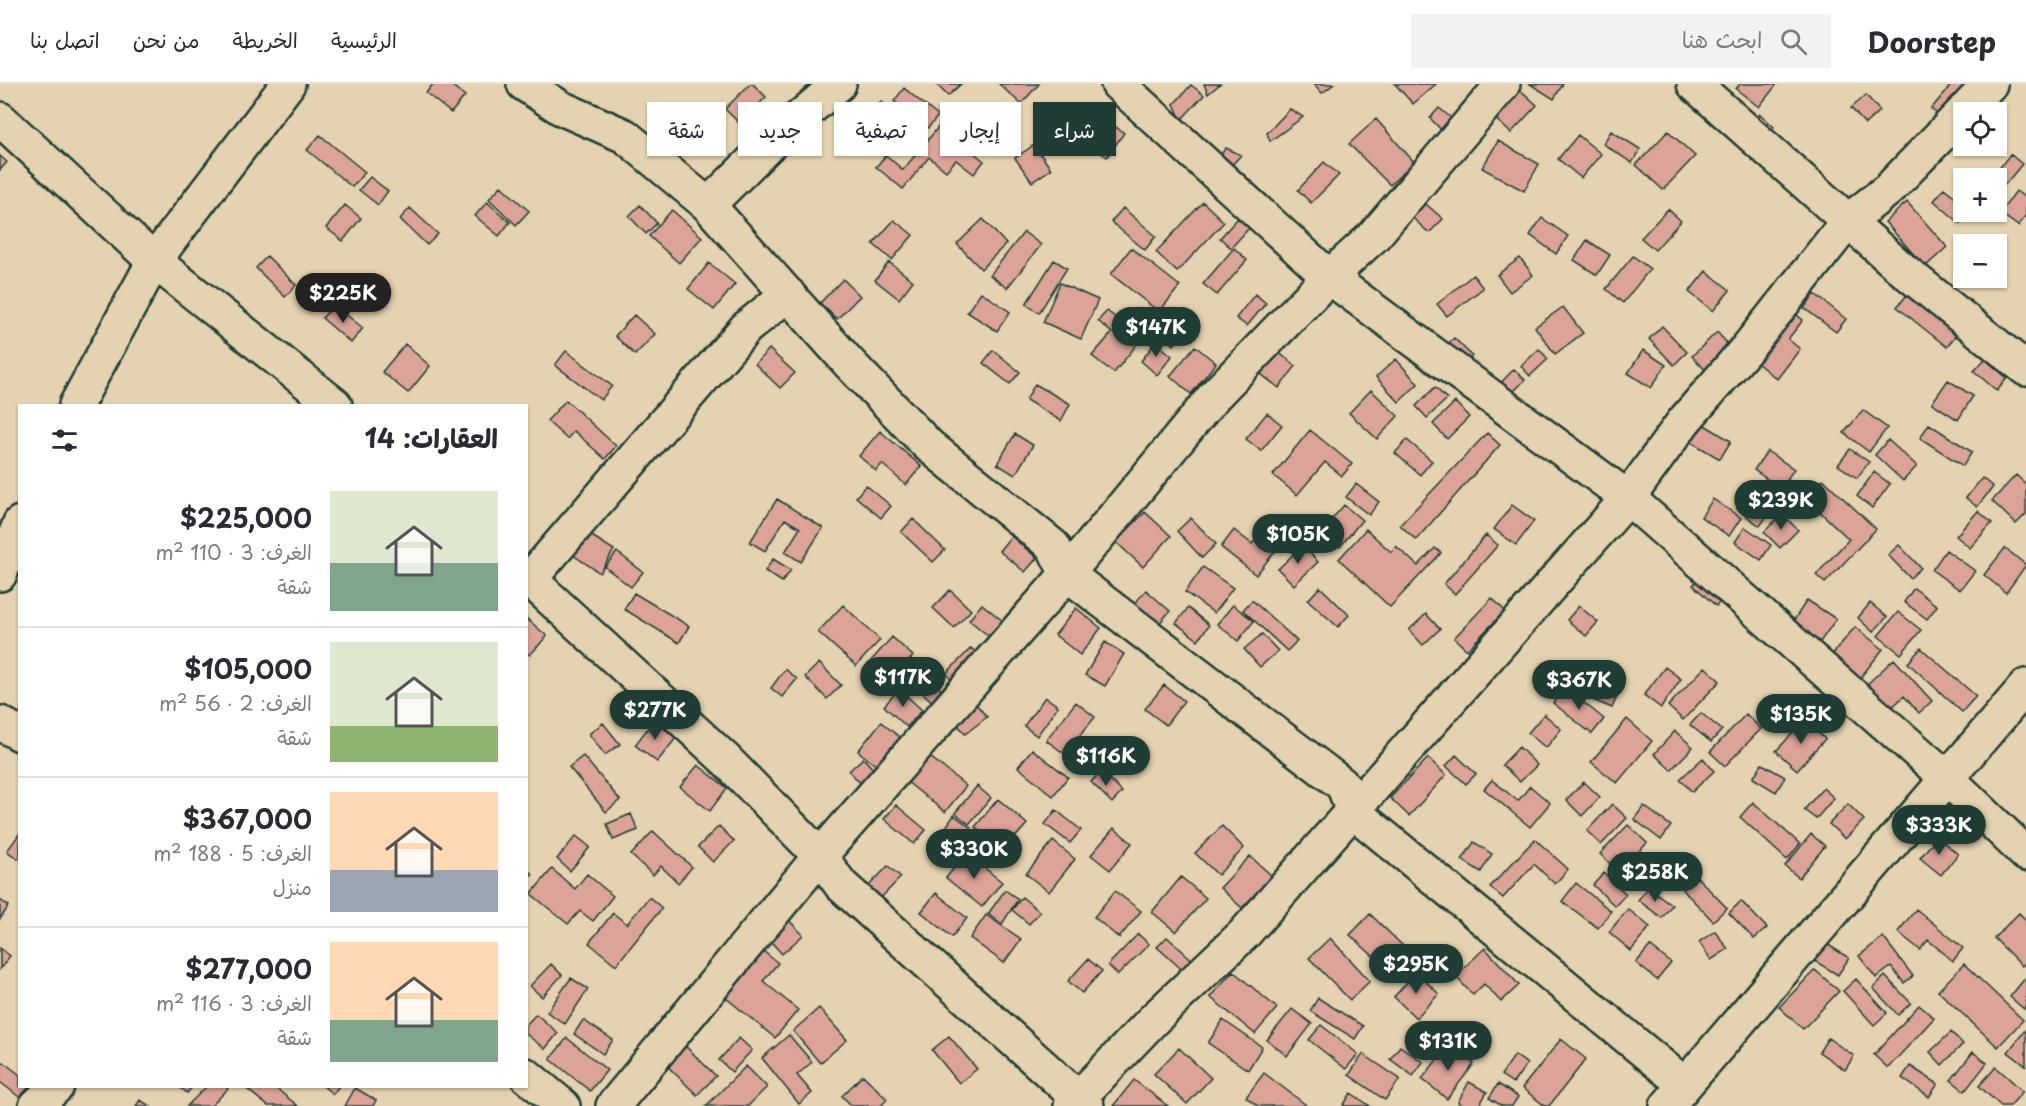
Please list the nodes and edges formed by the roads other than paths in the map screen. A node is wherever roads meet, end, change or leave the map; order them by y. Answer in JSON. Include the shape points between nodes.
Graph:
{"nodes":[{"id":1,"x":288,"y":84,"type":"edge"},
{"id":2,"x":524,"y":84,"type":"edge"},
{"id":3,"x":839,"y":84,"type":"edge"},
{"id":4,"x":1118,"y":84,"type":"edge"},
{"id":5,"x":1503,"y":84,"type":"edge"},
{"id":6,"x":1694,"y":84,"type":"edge"},
{"id":7,"x":1990,"y":84,"type":"edge"},
{"id":8,"x":0,"y":118,"type":"edge"},
{"id":9,"x":708,"y":205,"type":"junction"},
{"id":10,"x":1848,"y":221,"type":"junction"},
{"id":11,"x":154,"y":261,"type":"junction"},
{"id":12,"x":1329,"y":277,"type":"junction"},
{"id":13,"x":788,"y":294,"type":"junction"},
{"id":14,"x":2026,"y":369,"type":"edge"},
{"id":15,"x":77,"y":404,"type":"edge"},
{"id":16,"x":334,"y":404,"type":"edge"},
{"id":17,"x":1628,"y":498,"type":"junction"},
{"id":18,"x":18,"y":529,"type":"edge"},
{"id":19,"x":0,"y":574,"type":"edge"},
{"id":20,"x":1067,"y":574,"type":"junction"},
{"id":21,"x":528,"y":578,"type":"edge"},
{"id":22,"x":2026,"y":686,"type":"edge"},
{"id":23,"x":0,"y":723,"type":"edge"},
{"id":24,"x":18,"y":733,"type":"edge"},
{"id":25,"x":1947,"y":778,"type":"junction"},
{"id":26,"x":1354,"y":812,"type":"junction"},
{"id":27,"x":2026,"y":854,"type":"edge"},
{"id":28,"x":820,"y":856,"type":"junction"},
{"id":29,"x":528,"y":1078,"type":"edge"},
{"id":30,"x":55,"y":1088,"type":"edge"},
{"id":31,"x":1675,"y":1099,"type":"edge"},
{"id":32,"x":1078,"y":1103,"type":"edge"},
{"id":33,"x":36,"y":1106,"type":"edge"},
{"id":34,"x":563,"y":1106,"type":"edge"},
{"id":35,"x":613,"y":1106,"type":"edge"}],
"edges":[{"from":1,"to":11,"type":"street"},
{"from":2,"to":9,"type":"street","via":[[561,108],[625,136]]},
{"from":3,"to":9,"type":"street","via":[[781,133]]},
{"from":4,"to":12,"type":"street"},
{"from":5,"to":12,"type":"street","via":[[1374,236]]},
{"from":6,"to":10,"type":"street"},
{"from":7,"to":10,"type":"street","via":[[1889,189]]},
{"from":8,"to":11,"type":"street"},
{"from":9,"to":13,"type":"street"},
{"from":10,"to":14,"type":"street"},
{"from":10,"to":17,"type":"street","via":[[1684,421]]},
{"from":11,"to":15,"type":"street"},
{"from":11,"to":16,"type":"street"},
{"from":12,"to":17,"type":"street"},
{"from":12,"to":20,"type":"street","via":[[1215,395]]},
{"from":13,"to":20,"type":"street","via":[[928,445],[1053,546]]},
{"from":13,"to":21,"type":"street","via":[[746,328]]},
{"from":17,"to":25,"type":"street"},
{"from":17,"to":26,"type":"street"},
{"from":18,"to":19,"type":"street"},
{"from":20,"to":26,"type":"street","via":[[1343,785]]},
{"from":20,"to":28,"type":"street"},
{"from":21,"to":28,"type":"street","via":[[726,759]]},
{"from":22,"to":25,"type":"street"},
{"from":23,"to":24,"type":"street"},
{"from":25,"to":27,"type":"street"},
{"from":25,"to":31,"type":"street"},
{"from":26,"to":31,"type":"street"},
{"from":26,"to":32,"type":"street","via":[[1244,934],[1153,1020]]},
{"from":28,"to":32,"type":"street","via":[[841,885]]},
{"from":28,"to":35,"type":"street"},
{"from":29,"to":34,"type":"street"},
{"from":30,"to":33,"type":"street"}]}
